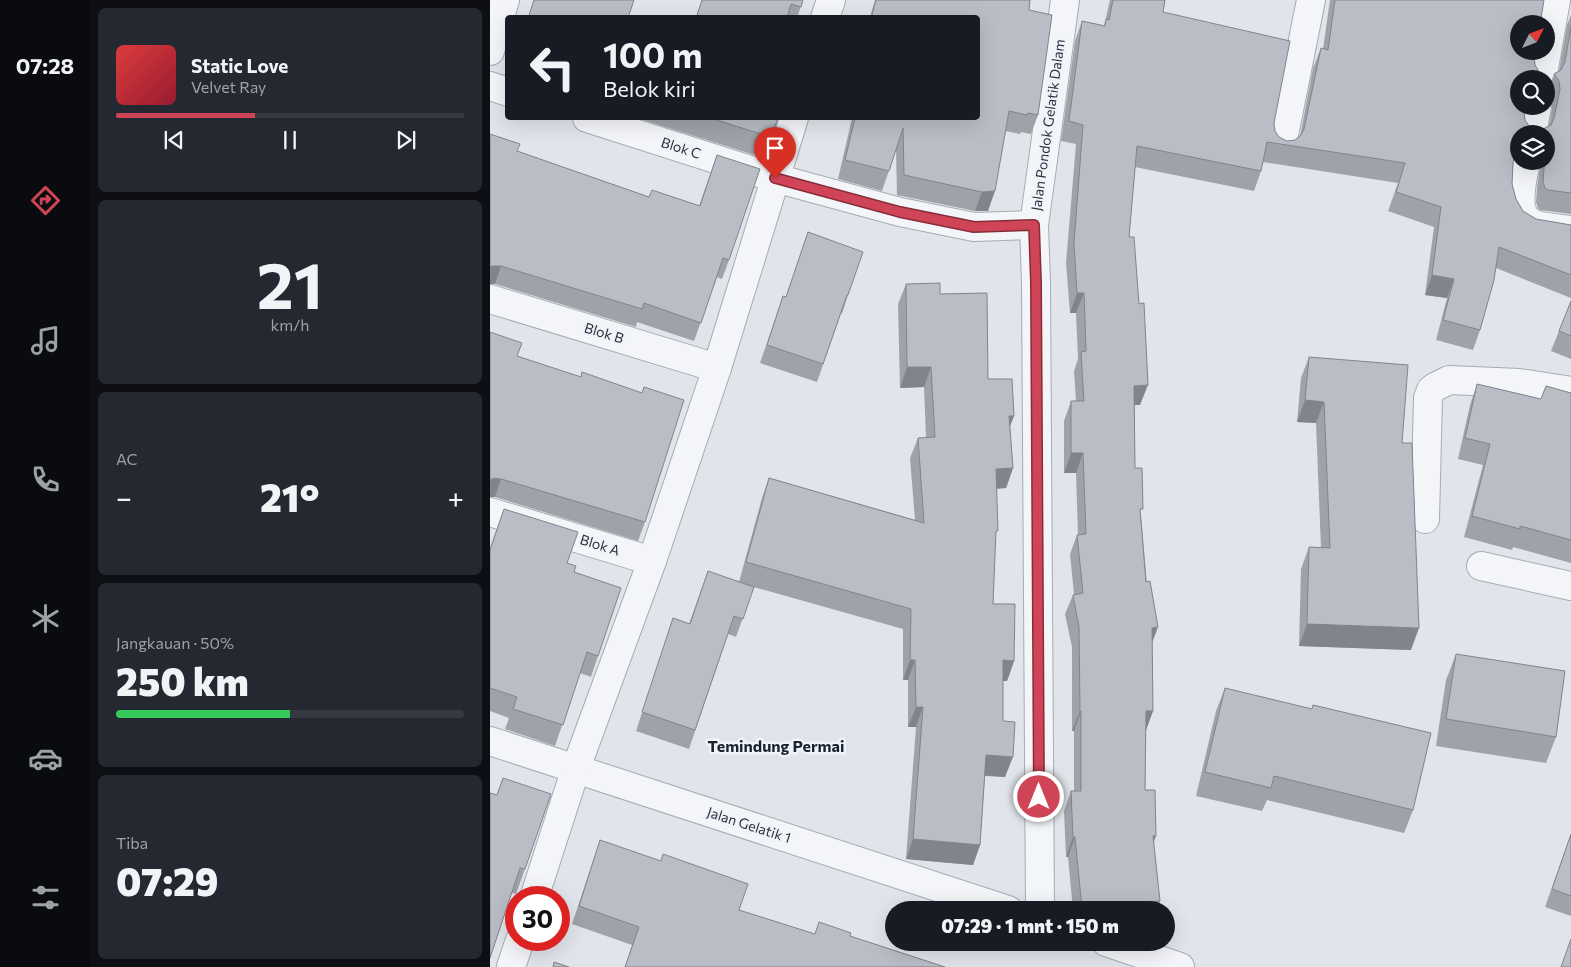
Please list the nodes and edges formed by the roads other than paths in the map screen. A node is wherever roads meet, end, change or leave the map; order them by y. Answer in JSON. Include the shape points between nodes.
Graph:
{"nodes":[{"id":1,"x":505,"y":0,"type":"edge"},
{"id":2,"x":831,"y":0,"type":"edge"},
{"id":3,"x":1065,"y":0,"type":"edge"},
{"id":4,"x":1311,"y":0,"type":"edge"},
{"id":5,"x":1556,"y":0,"type":"edge"},
{"id":6,"x":826,"y":15,"type":"edge"},
{"id":7,"x":490,"y":51,"type":"edge"},
{"id":8,"x":1544,"y":70,"type":"edge"},
{"id":9,"x":490,"y":86,"type":"edge"},
{"id":10,"x":505,"y":91,"type":"edge"},
{"id":11,"x":593,"y":120,"type":"edge"},
{"id":12,"x":793,"y":120,"type":"edge"},
{"id":13,"x":1282,"y":145,"type":"edge"},
{"id":14,"x":1525,"y":170,"type":"edge"},
{"id":15,"x":775,"y":178,"type":"junction"},
{"id":16,"x":1034,"y":225,"type":"junction"},
{"id":17,"x":1571,"y":230,"type":"edge"},
{"id":18,"x":490,"y":299,"type":"edge"},
{"id":19,"x":717,"y":368,"type":"junction"},
{"id":20,"x":1571,"y":391,"type":"edge"},
{"id":21,"x":490,"y":512,"type":"edge"},
{"id":22,"x":1426,"y":519,"type":"dead end"},
{"id":23,"x":652,"y":561,"type":"junction"},
{"id":24,"x":1481,"y":566,"type":"dead end"},
{"id":25,"x":1571,"y":586,"type":"edge"},
{"id":26,"x":490,"y":740,"type":"edge"},
{"id":27,"x":576,"y":768,"type":"junction"},
{"id":28,"x":538,"y":886,"type":"edge"},
{"id":29,"x":981,"y":901,"type":"edge"},
{"id":30,"x":1040,"y":901,"type":"edge"},
{"id":31,"x":516,"y":951,"type":"edge"},
{"id":32,"x":1133,"y":951,"type":"edge"},
{"id":33,"x":511,"y":967,"type":"edge"},
{"id":34,"x":1180,"y":967,"type":"edge"}],
"edges":[{"from":1,"to":7,"type":"street"},
{"from":2,"to":6,"type":"street"},
{"from":3,"to":16,"type":"street","name":"Jalan Pondok Gelatik Dalam"},
{"from":4,"to":13,"type":"street"},
{"from":5,"to":8,"type":"street"},
{"from":9,"to":10,"type":"street"},
{"from":11,"to":15,"type":"street","name":"Blok C"},
{"from":12,"to":15,"type":"street"},
{"from":14,"to":17,"type":"street","via":[[1520,198],[1523,213],[1532,223]]},
{"from":15,"to":16,"type":"street","name":"Blok C","via":[[900,212],[974,227]]},
{"from":15,"to":19,"type":"street"},
{"from":16,"to":30,"type":"street","name":"Jalan Pondok Gelatik Dalam"},
{"from":18,"to":19,"type":"street","name":"Blok B"},
{"from":19,"to":23,"type":"street"},
{"from":20,"to":22,"type":"street","via":[[1519,383],[1449,380],[1431,390],[1428,398]]},
{"from":21,"to":23,"type":"street","name":"Blok A"},
{"from":23,"to":27,"type":"street"},
{"from":24,"to":25,"type":"street"},
{"from":26,"to":27,"type":"street","name":"Jalan Gelatik 1"},
{"from":27,"to":28,"type":"street"},
{"from":27,"to":29,"type":"street","name":"Jalan Gelatik 1"},
{"from":31,"to":33,"type":"street"},
{"from":32,"to":34,"type":"street"}]}
